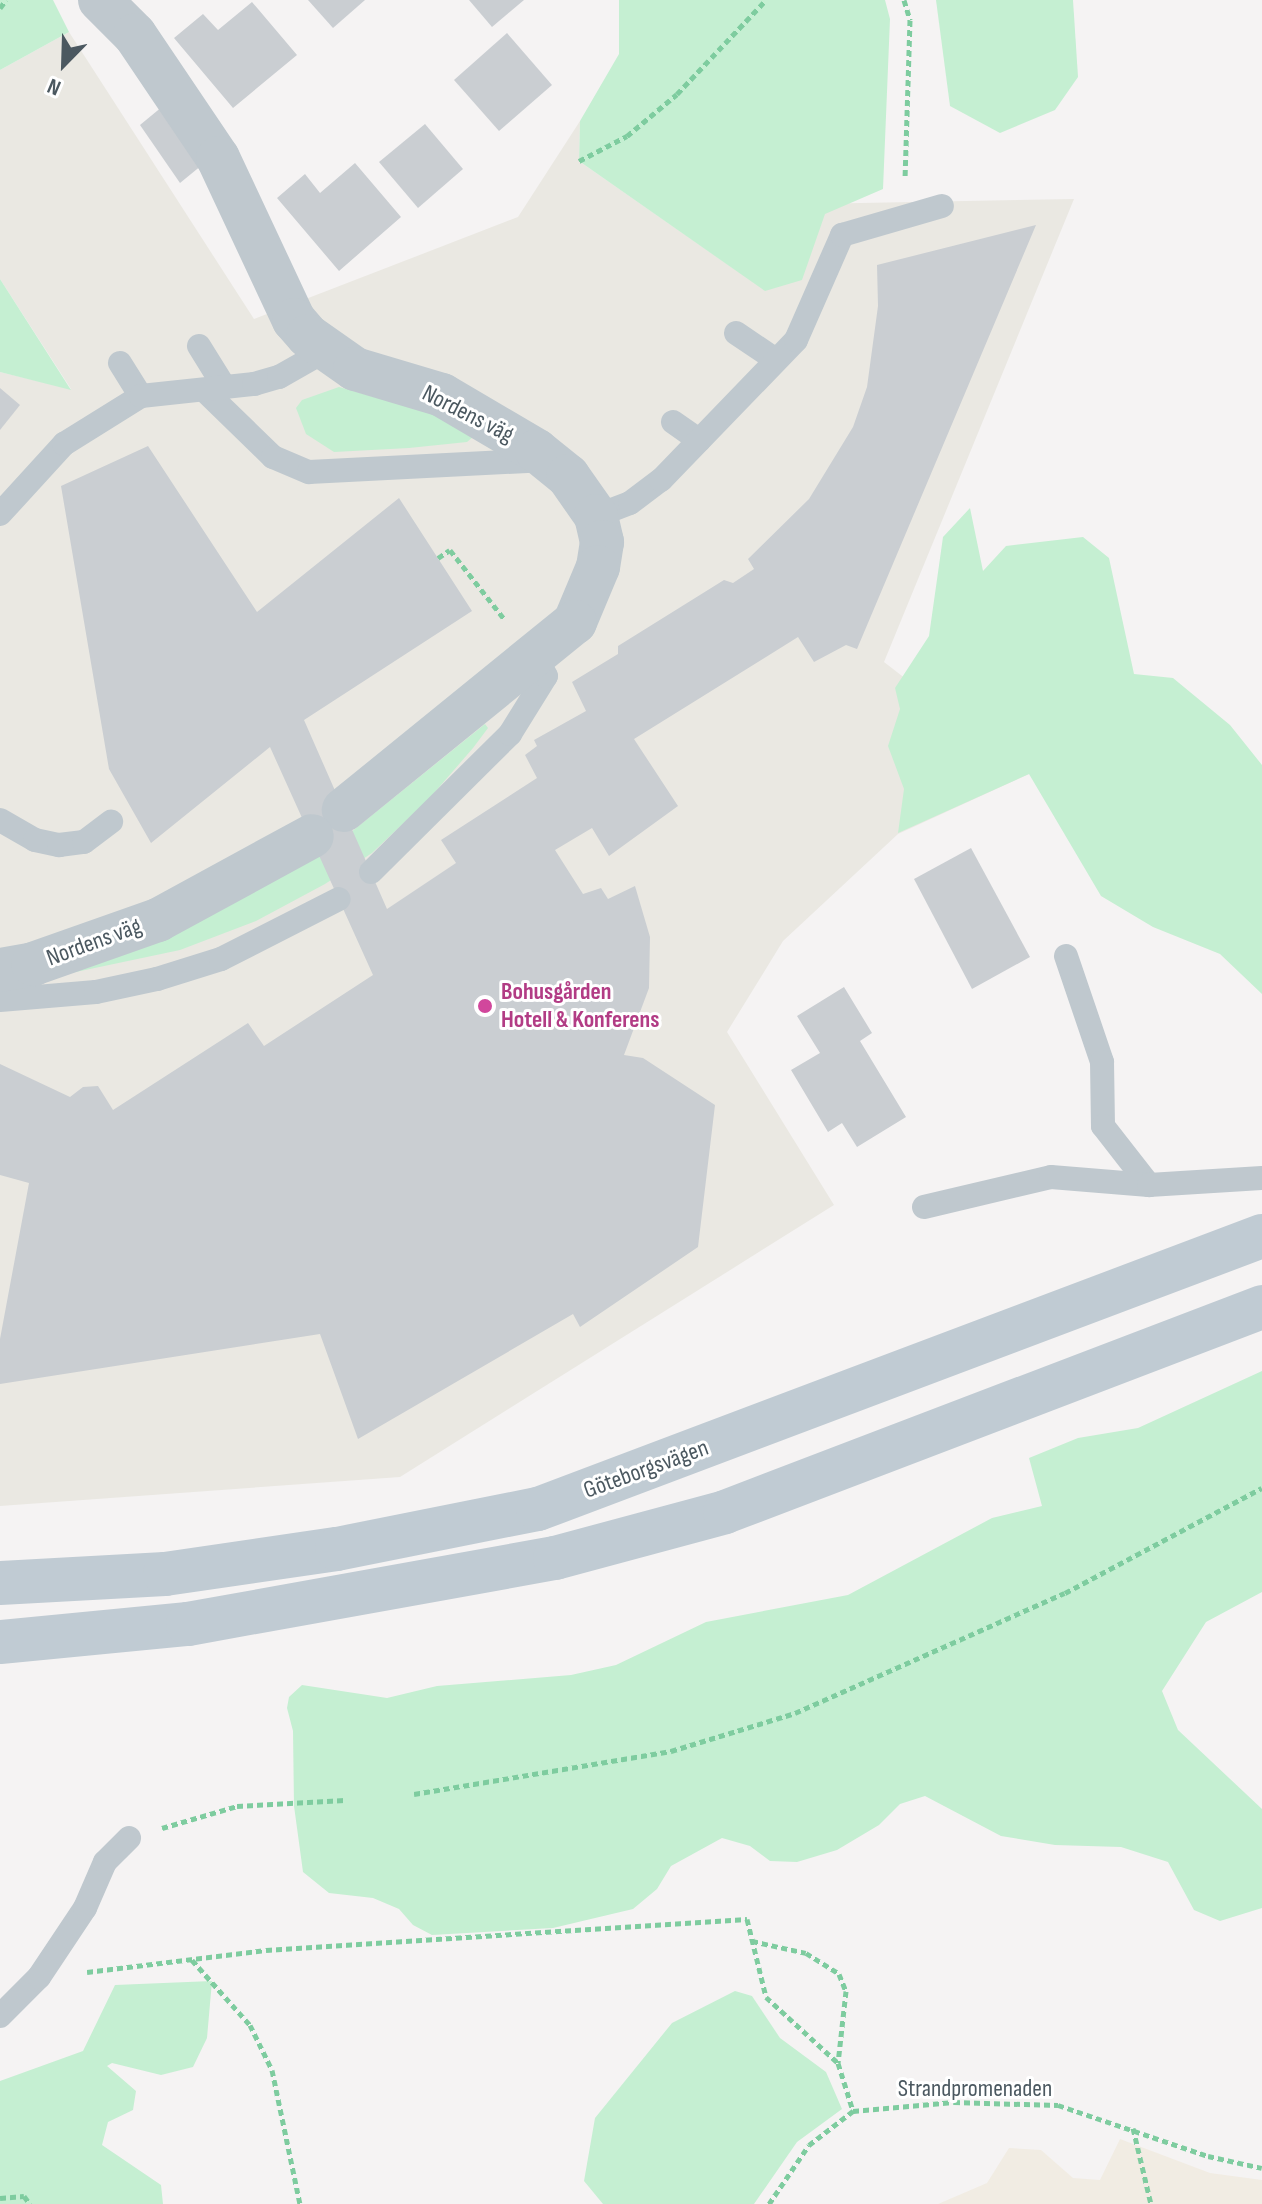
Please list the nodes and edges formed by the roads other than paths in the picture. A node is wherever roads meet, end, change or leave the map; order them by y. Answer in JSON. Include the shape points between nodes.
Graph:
{"nodes":[{"id":1,"x":100,"y":0,"type":"edge"},
{"id":2,"x":942,"y":206,"type":"dead end"},
{"id":3,"x":736,"y":333,"type":"dead end"},
{"id":4,"x":199,"y":346,"type":"dead end"},
{"id":5,"x":325,"y":351,"type":"junction"},
{"id":6,"x":776,"y":360,"type":"junction"},
{"id":7,"x":120,"y":363,"type":"dead end"},
{"id":8,"x":215,"y":389,"type":"junction"},
{"id":9,"x":141,"y":396,"type":"junction"},
{"id":10,"x":673,"y":422,"type":"dead end"},
{"id":11,"x":699,"y":440,"type":"junction"},
{"id":12,"x":548,"y":459,"type":"junction"},
{"id":13,"x":0,"y":514,"type":"edge"},
{"id":14,"x":596,"y":516,"type":"junction"},
{"id":15,"x":535,"y":656,"type":"junction"},
{"id":16,"x":0,"y":820,"type":"edge"},
{"id":17,"x":111,"y":822,"type":"dead end"},
{"id":18,"x":371,"y":872,"type":"dead end"},
{"id":19,"x":339,"y":899,"type":"dead end"},
{"id":20,"x":1066,"y":956,"type":"dead end"},
{"id":21,"x":0,"y":970,"type":"edge"},
{"id":22,"x":0,"y":1000,"type":"edge"},
{"id":23,"x":1262,"y":1178,"type":"edge"},
{"id":24,"x":1149,"y":1185,"type":"junction"},
{"id":25,"x":924,"y":1207,"type":"dead end"},
{"id":26,"x":1262,"y":1236,"type":"edge"},
{"id":27,"x":1262,"y":1307,"type":"edge"},
{"id":28,"x":0,"y":1583,"type":"edge"},
{"id":29,"x":0,"y":1642,"type":"edge"},
{"id":30,"x":129,"y":1838,"type":"road end"},
{"id":31,"x":0,"y":2016,"type":"edge"}],
"edges":[{"from":1,"to":5,"type":"street","name":"Nordens väg","via":[[135,35],[218,158],[294,320]]},
{"from":2,"to":6,"type":"lane","via":[[842,235],[806,324]]},
{"from":3,"to":6,"type":"lane"},
{"from":4,"to":8,"type":"lane"},
{"from":5,"to":8,"type":"lane","via":[[279,377]]},
{"from":5,"to":12,"type":"street","name":"Nordens väg","via":[[355,369],[442,395]]},
{"from":6,"to":11,"type":"lane"},
{"from":7,"to":9,"type":"lane"},
{"from":8,"to":9,"type":"lane"},
{"from":8,"to":12,"type":"lane","via":[[273,457],[309,472]]},
{"from":9,"to":13,"type":"lane","via":[[64,444]]},
{"from":10,"to":11,"type":"lane"},
{"from":11,"to":14,"type":"lane","via":[[630,503]]},
{"from":12,"to":14,"type":"street","name":"Nordens väg","via":[[568,476]]},
{"from":14,"to":15,"type":"street","name":"Nordens väg","via":[[602,542],[590,596],[575,622]]},
{"from":15,"to":18,"type":"lane","via":[[546,676],[510,734]]},
{"from":15,"to":21,"type":"street","name":"Nordens väg","via":[[328,823],[158,920],[33,964]]},
{"from":16,"to":17,"type":"lane","via":[[35,840],[59,845],[84,842]]},
{"from":19,"to":22,"type":"lane","via":[[221,959],[157,979],[96,992]]},
{"from":20,"to":24,"type":"lane","via":[[1102,1062],[1103,1126]]},
{"from":23,"to":24,"type":"lane"},
{"from":24,"to":25,"type":"lane","via":[[1051,1177]]},
{"from":26,"to":28,"type":"main road","name":"Göteborgsvägen","via":[[538,1509],[337,1549],[165,1574]]},
{"from":27,"to":29,"type":"main road","via":[[725,1512],[555,1558],[188,1624]]},
{"from":30,"to":31,"type":"lane","via":[[105,1862],[85,1908],[39,1977]]}]}
